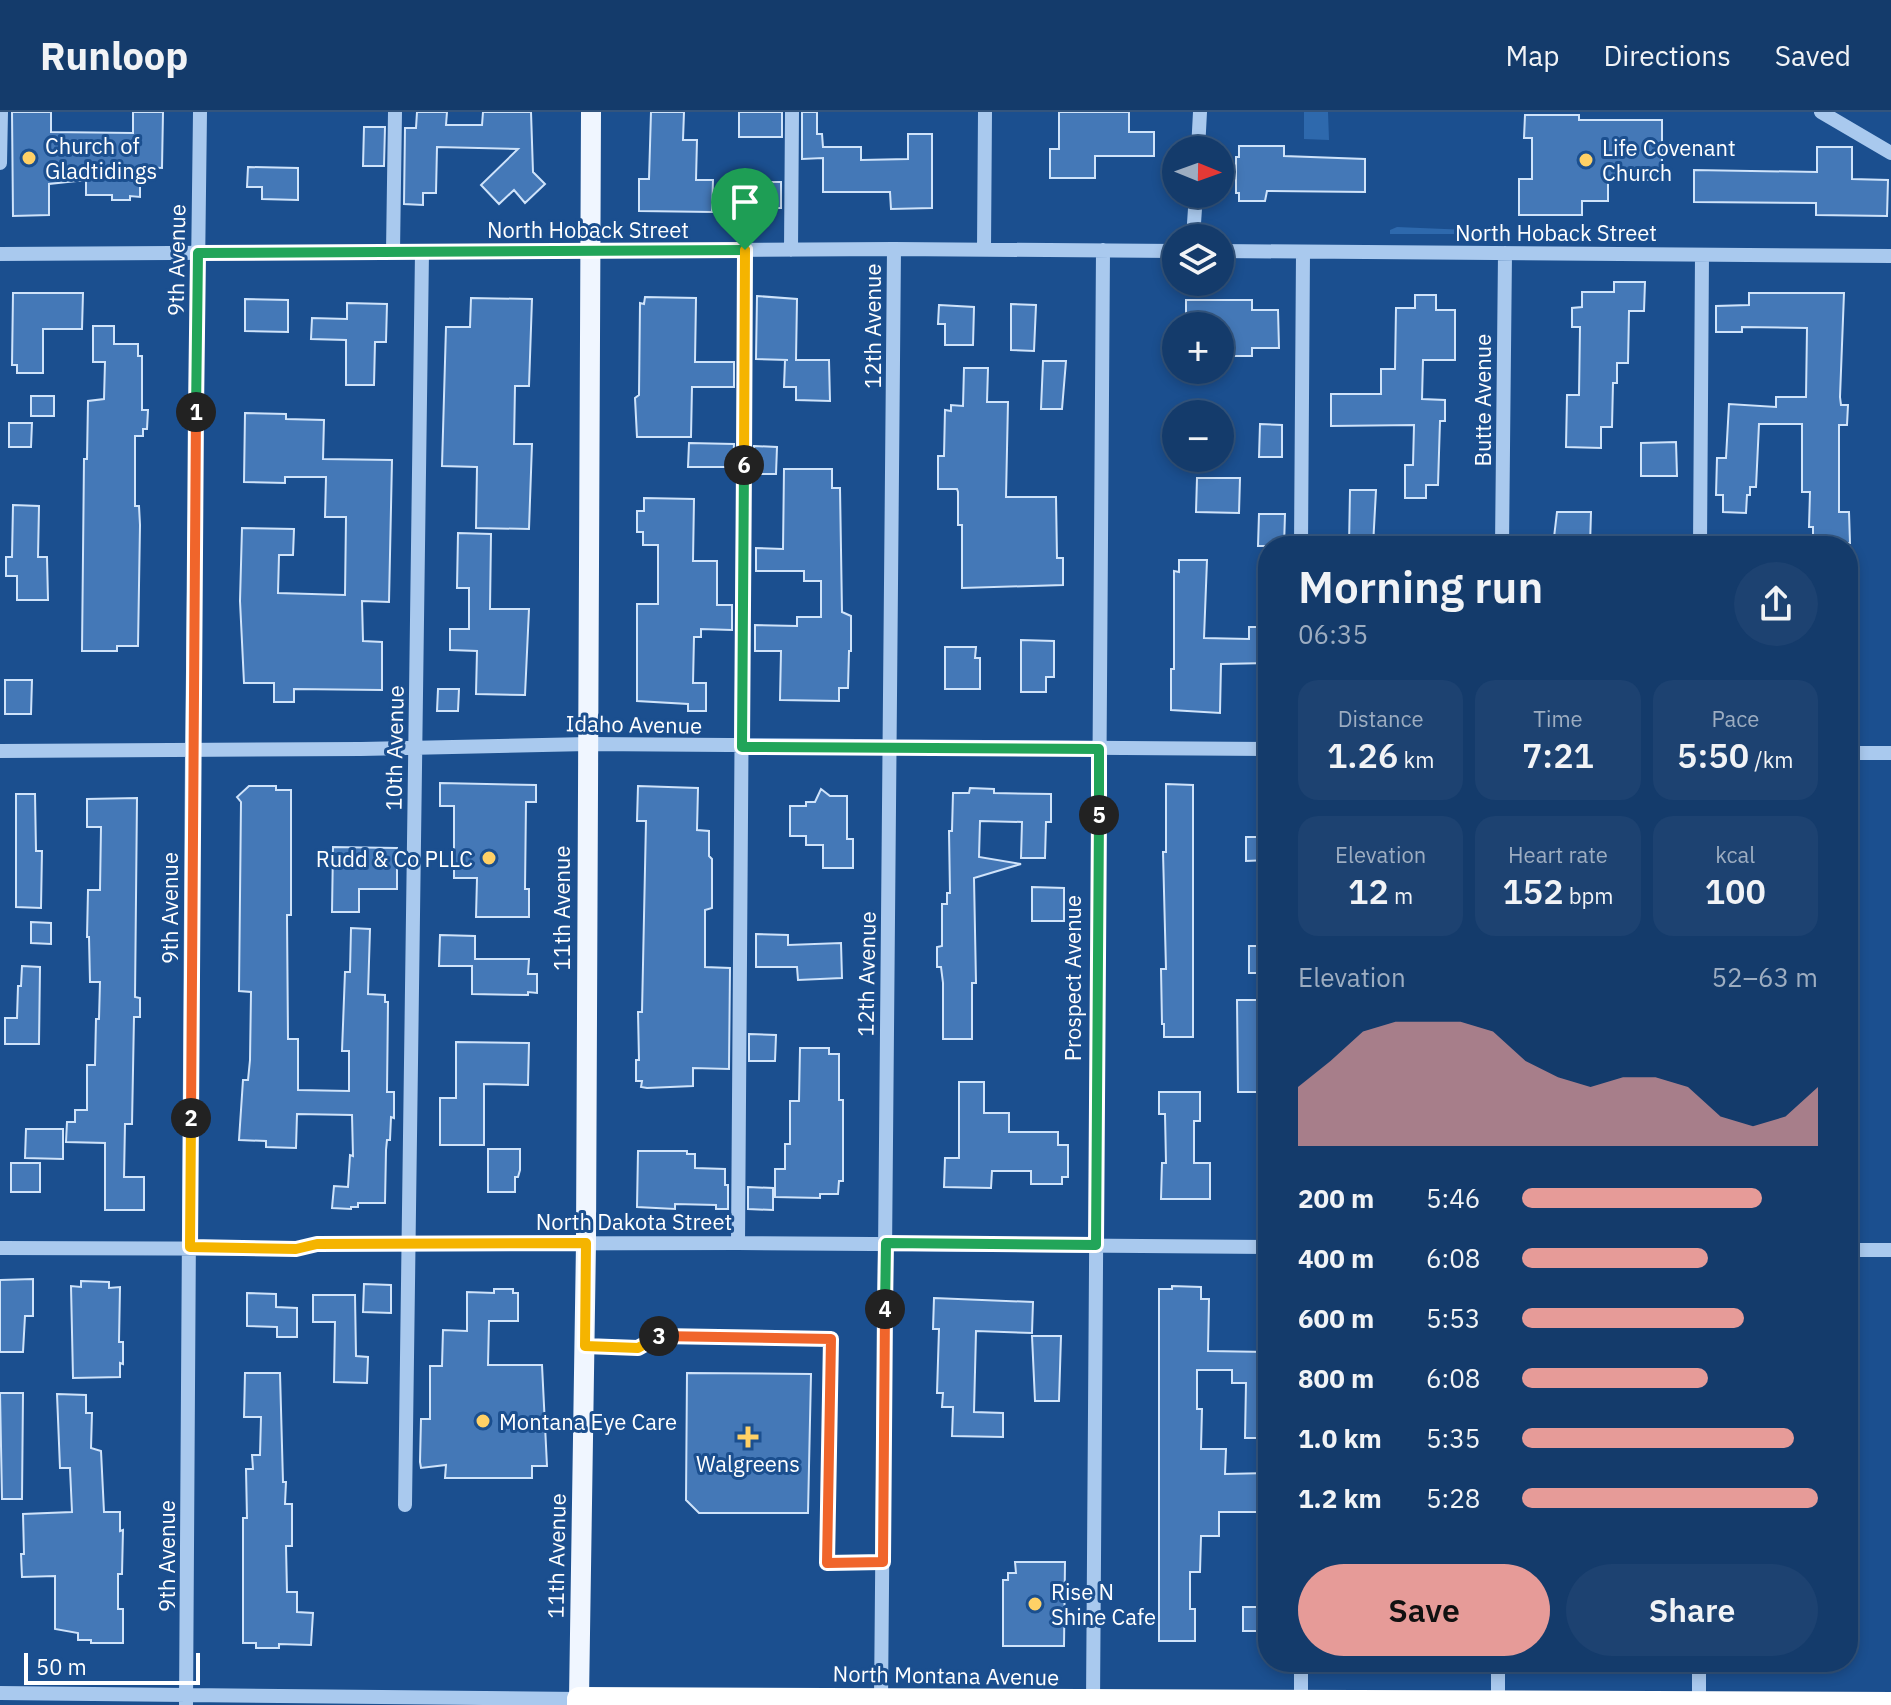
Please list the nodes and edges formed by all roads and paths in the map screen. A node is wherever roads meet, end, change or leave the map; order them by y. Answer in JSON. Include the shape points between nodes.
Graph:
{"nodes":[{"id":1,"x":1,"y":112,"type":"edge"},
{"id":2,"x":200,"y":112,"type":"edge"},
{"id":3,"x":395,"y":112,"type":"edge"},
{"id":4,"x":591,"y":112,"type":"edge"},
{"id":5,"x":792,"y":112,"type":"edge"},
{"id":6,"x":985,"y":112,"type":"edge"},
{"id":7,"x":1200,"y":112,"type":"edge"},
{"id":8,"x":1821,"y":112,"type":"edge"},
{"id":9,"x":1199,"y":136,"type":"edge"},
{"id":10,"x":1891,"y":153,"type":"edge"},
{"id":11,"x":0,"y":163,"type":"edge"},
{"id":12,"x":894,"y":249,"type":"junction"},
{"id":13,"x":984,"y":249,"type":"junction"},
{"id":14,"x":745,"y":250,"type":"junction"},
{"id":15,"x":791,"y":250,"type":"junction"},
{"id":16,"x":1103,"y":250,"type":"junction"},
{"id":17,"x":588,"y":251,"type":"junction"},
{"id":18,"x":1162,"y":251,"type":"edge"},
{"id":19,"x":1234,"y":251,"type":"edge"},
{"id":20,"x":393,"y":252,"type":"junction"},
{"id":21,"x":422,"y":252,"type":"junction"},
{"id":22,"x":1303,"y":252,"type":"junction"},
{"id":23,"x":198,"y":253,"type":"junction"},
{"id":24,"x":1505,"y":253,"type":"junction"},
{"id":25,"x":0,"y":254,"type":"edge"},
{"id":26,"x":1702,"y":255,"type":"junction"},
{"id":27,"x":1891,"y":256,"type":"edge"},
{"id":28,"x":1301,"y":536,"type":"edge"},
{"id":29,"x":1502,"y":536,"type":"edge"},
{"id":30,"x":1700,"y":536,"type":"edge"},
{"id":31,"x":588,"y":744,"type":"junction"},
{"id":32,"x":890,"y":746,"type":"junction"},
{"id":33,"x":742,"y":747,"type":"junction"},
{"id":34,"x":416,"y":749,"type":"junction"},
{"id":35,"x":1099,"y":749,"type":"junction"},
{"id":36,"x":1258,"y":749,"type":"edge"},
{"id":37,"x":0,"y":751,"type":"edge"},
{"id":38,"x":192,"y":751,"type":"junction"},
{"id":39,"x":1858,"y":753,"type":"edge"},
{"id":40,"x":1891,"y":753,"type":"edge"},
{"id":41,"x":586,"y":1243,"type":"junction"},
{"id":42,"x":738,"y":1243,"type":"junction"},
{"id":43,"x":886,"y":1243,"type":"junction"},
{"id":44,"x":410,"y":1244,"type":"junction"},
{"id":45,"x":1096,"y":1245,"type":"junction"},
{"id":46,"x":190,"y":1247,"type":"junction"},
{"id":47,"x":1258,"y":1247,"type":"edge"},
{"id":48,"x":0,"y":1248,"type":"edge"},
{"id":49,"x":1858,"y":1250,"type":"edge"},
{"id":50,"x":1891,"y":1250,"type":"edge"},
{"id":51,"x":585,"y":1346,"type":"junction"},
{"id":52,"x":405,"y":1505,"type":"dead end"},
{"id":53,"x":883,"y":1562,"type":"junction"},
{"id":54,"x":1301,"y":1672,"type":"edge"},
{"id":55,"x":1498,"y":1672,"type":"edge"},
{"id":56,"x":1699,"y":1672,"type":"edge"},
{"id":57,"x":0,"y":1693,"type":"edge"},
{"id":58,"x":186,"y":1699,"type":"edge"},
{"id":59,"x":383,"y":1700,"type":"edge"},
{"id":60,"x":579,"y":1702,"type":"edge"},
{"id":61,"x":783,"y":1702,"type":"edge"},
{"id":62,"x":873,"y":1702,"type":"edge"},
{"id":63,"x":947,"y":1703,"type":"edge"},
{"id":64,"x":1699,"y":1703,"type":"junction"},
{"id":65,"x":1093,"y":1704,"type":"edge"},
{"id":66,"x":1190,"y":1704,"type":"edge"},
{"id":67,"x":1301,"y":1704,"type":"edge"},
{"id":68,"x":1498,"y":1704,"type":"edge"},
{"id":69,"x":1891,"y":1704,"type":"edge"}],
"edges":[{"from":1,"to":11,"type":"street"},
{"from":2,"to":23,"type":"street","name":"9th Avenue"},
{"from":3,"to":20,"type":"street"},
{"from":4,"to":17,"type":"main road","name":"11th Avenue"},
{"from":5,"to":15,"type":"street"},
{"from":6,"to":13,"type":"street"},
{"from":7,"to":9,"type":"street"},
{"from":8,"to":10,"type":"street"},
{"from":12,"to":13,"type":"street","name":"North Hoback Street"},
{"from":12,"to":15,"type":"street","name":"North Hoback Street"},
{"from":12,"to":32,"type":"street","name":"12th Avenue"},
{"from":13,"to":16,"type":"street","name":"North Hoback Street"},
{"from":14,"to":15,"type":"street","name":"North Hoback Street"},
{"from":14,"to":17,"type":"street","name":"North Hoback Street"},
{"from":14,"to":33,"type":"street"},
{"from":16,"to":18,"type":"street","name":"North Hoback Street"},
{"from":16,"to":35,"type":"street","name":"Prospect Avenue"},
{"from":17,"to":21,"type":"street","name":"North Hoback Street"},
{"from":17,"to":31,"type":"main road","name":"11th Avenue"},
{"from":19,"to":22,"type":"street","name":"North Hoback Street"},
{"from":20,"to":21,"type":"street","name":"North Hoback Street"},
{"from":20,"to":23,"type":"street","name":"North Hoback Street"},
{"from":21,"to":34,"type":"street","name":"10th Avenue"},
{"from":22,"to":24,"type":"street","name":"North Hoback Street"},
{"from":22,"to":28,"type":"street"},
{"from":23,"to":25,"type":"street","name":"North Hoback Street"},
{"from":23,"to":38,"type":"street","name":"9th Avenue"},
{"from":24,"to":26,"type":"street","name":"North Hoback Street"},
{"from":24,"to":29,"type":"street","name":"Butte Avenue"},
{"from":26,"to":27,"type":"street","name":"North Hoback Street"},
{"from":26,"to":30,"type":"street"},
{"from":31,"to":33,"type":"street","name":"Idaho Avenue"},
{"from":31,"to":34,"type":"street","name":"Idaho Avenue"},
{"from":31,"to":41,"type":"main road","name":"11th Avenue"},
{"from":32,"to":33,"type":"street","name":"Idaho Avenue"},
{"from":32,"to":35,"type":"street","name":"Idaho Avenue"},
{"from":32,"to":43,"type":"street","name":"12th Avenue"},
{"from":33,"to":42,"type":"street"},
{"from":34,"to":38,"type":"street","name":"Idaho Avenue"},
{"from":34,"to":44,"type":"street","name":"10th Avenue"},
{"from":35,"to":36,"type":"street","name":"Idaho Avenue"},
{"from":35,"to":45,"type":"street","name":"Prospect Avenue"},
{"from":37,"to":38,"type":"street","name":"Idaho Avenue"},
{"from":38,"to":46,"type":"street","name":"9th Avenue"},
{"from":39,"to":40,"type":"street"},
{"from":41,"to":42,"type":"street","name":"North Dakota Street"},
{"from":41,"to":44,"type":"street","name":"North Dakota Street"},
{"from":41,"to":51,"type":"main road","name":"11th Avenue"},
{"from":42,"to":43,"type":"street","name":"North Dakota Street"},
{"from":43,"to":45,"type":"street","name":"North Dakota Street"},
{"from":43,"to":53,"type":"street","name":"12th Avenue"},
{"from":44,"to":46,"type":"street","name":"North Dakota Street"},
{"from":44,"to":52,"type":"street","name":"10th Avenue"},
{"from":45,"to":47,"type":"street","name":"North Dakota Street"},
{"from":45,"to":65,"type":"street","name":"Prospect Avenue"},
{"from":46,"to":48,"type":"street","name":"North Dakota Street"},
{"from":46,"to":58,"type":"street","name":"9th Avenue"},
{"from":49,"to":50,"type":"street"},
{"from":51,"to":53,"type":"street","via":[[638,1348],[657,1336],[831,1339],[827,1563]]},
{"from":51,"to":60,"type":"main road","name":"11th Avenue"},
{"from":53,"to":62,"type":"street","name":"12th Avenue"},
{"from":54,"to":67,"type":"street"},
{"from":55,"to":68,"type":"street"},
{"from":56,"to":64,"type":"street"},
{"from":57,"to":58,"type":"street","name":"North Montana Avenue"},
{"from":58,"to":59,"type":"street","name":"North Montana Avenue"},
{"from":59,"to":60,"type":"street","name":"North Montana Avenue"},
{"from":60,"to":61,"type":"highway","name":"North Montana Avenue"},
{"from":61,"to":62,"type":"highway","name":"North Montana Avenue"},
{"from":62,"to":63,"type":"highway","name":"North Montana Avenue"},
{"from":63,"to":65,"type":"highway","name":"North Montana Avenue"},
{"from":64,"to":68,"type":"highway","name":"North Montana Avenue"},
{"from":64,"to":69,"type":"highway","name":"North Montana Avenue"},
{"from":65,"to":66,"type":"highway","name":"North Montana Avenue"},
{"from":66,"to":67,"type":"highway","name":"North Montana Avenue"},
{"from":67,"to":68,"type":"highway","name":"North Montana Avenue"}]}
